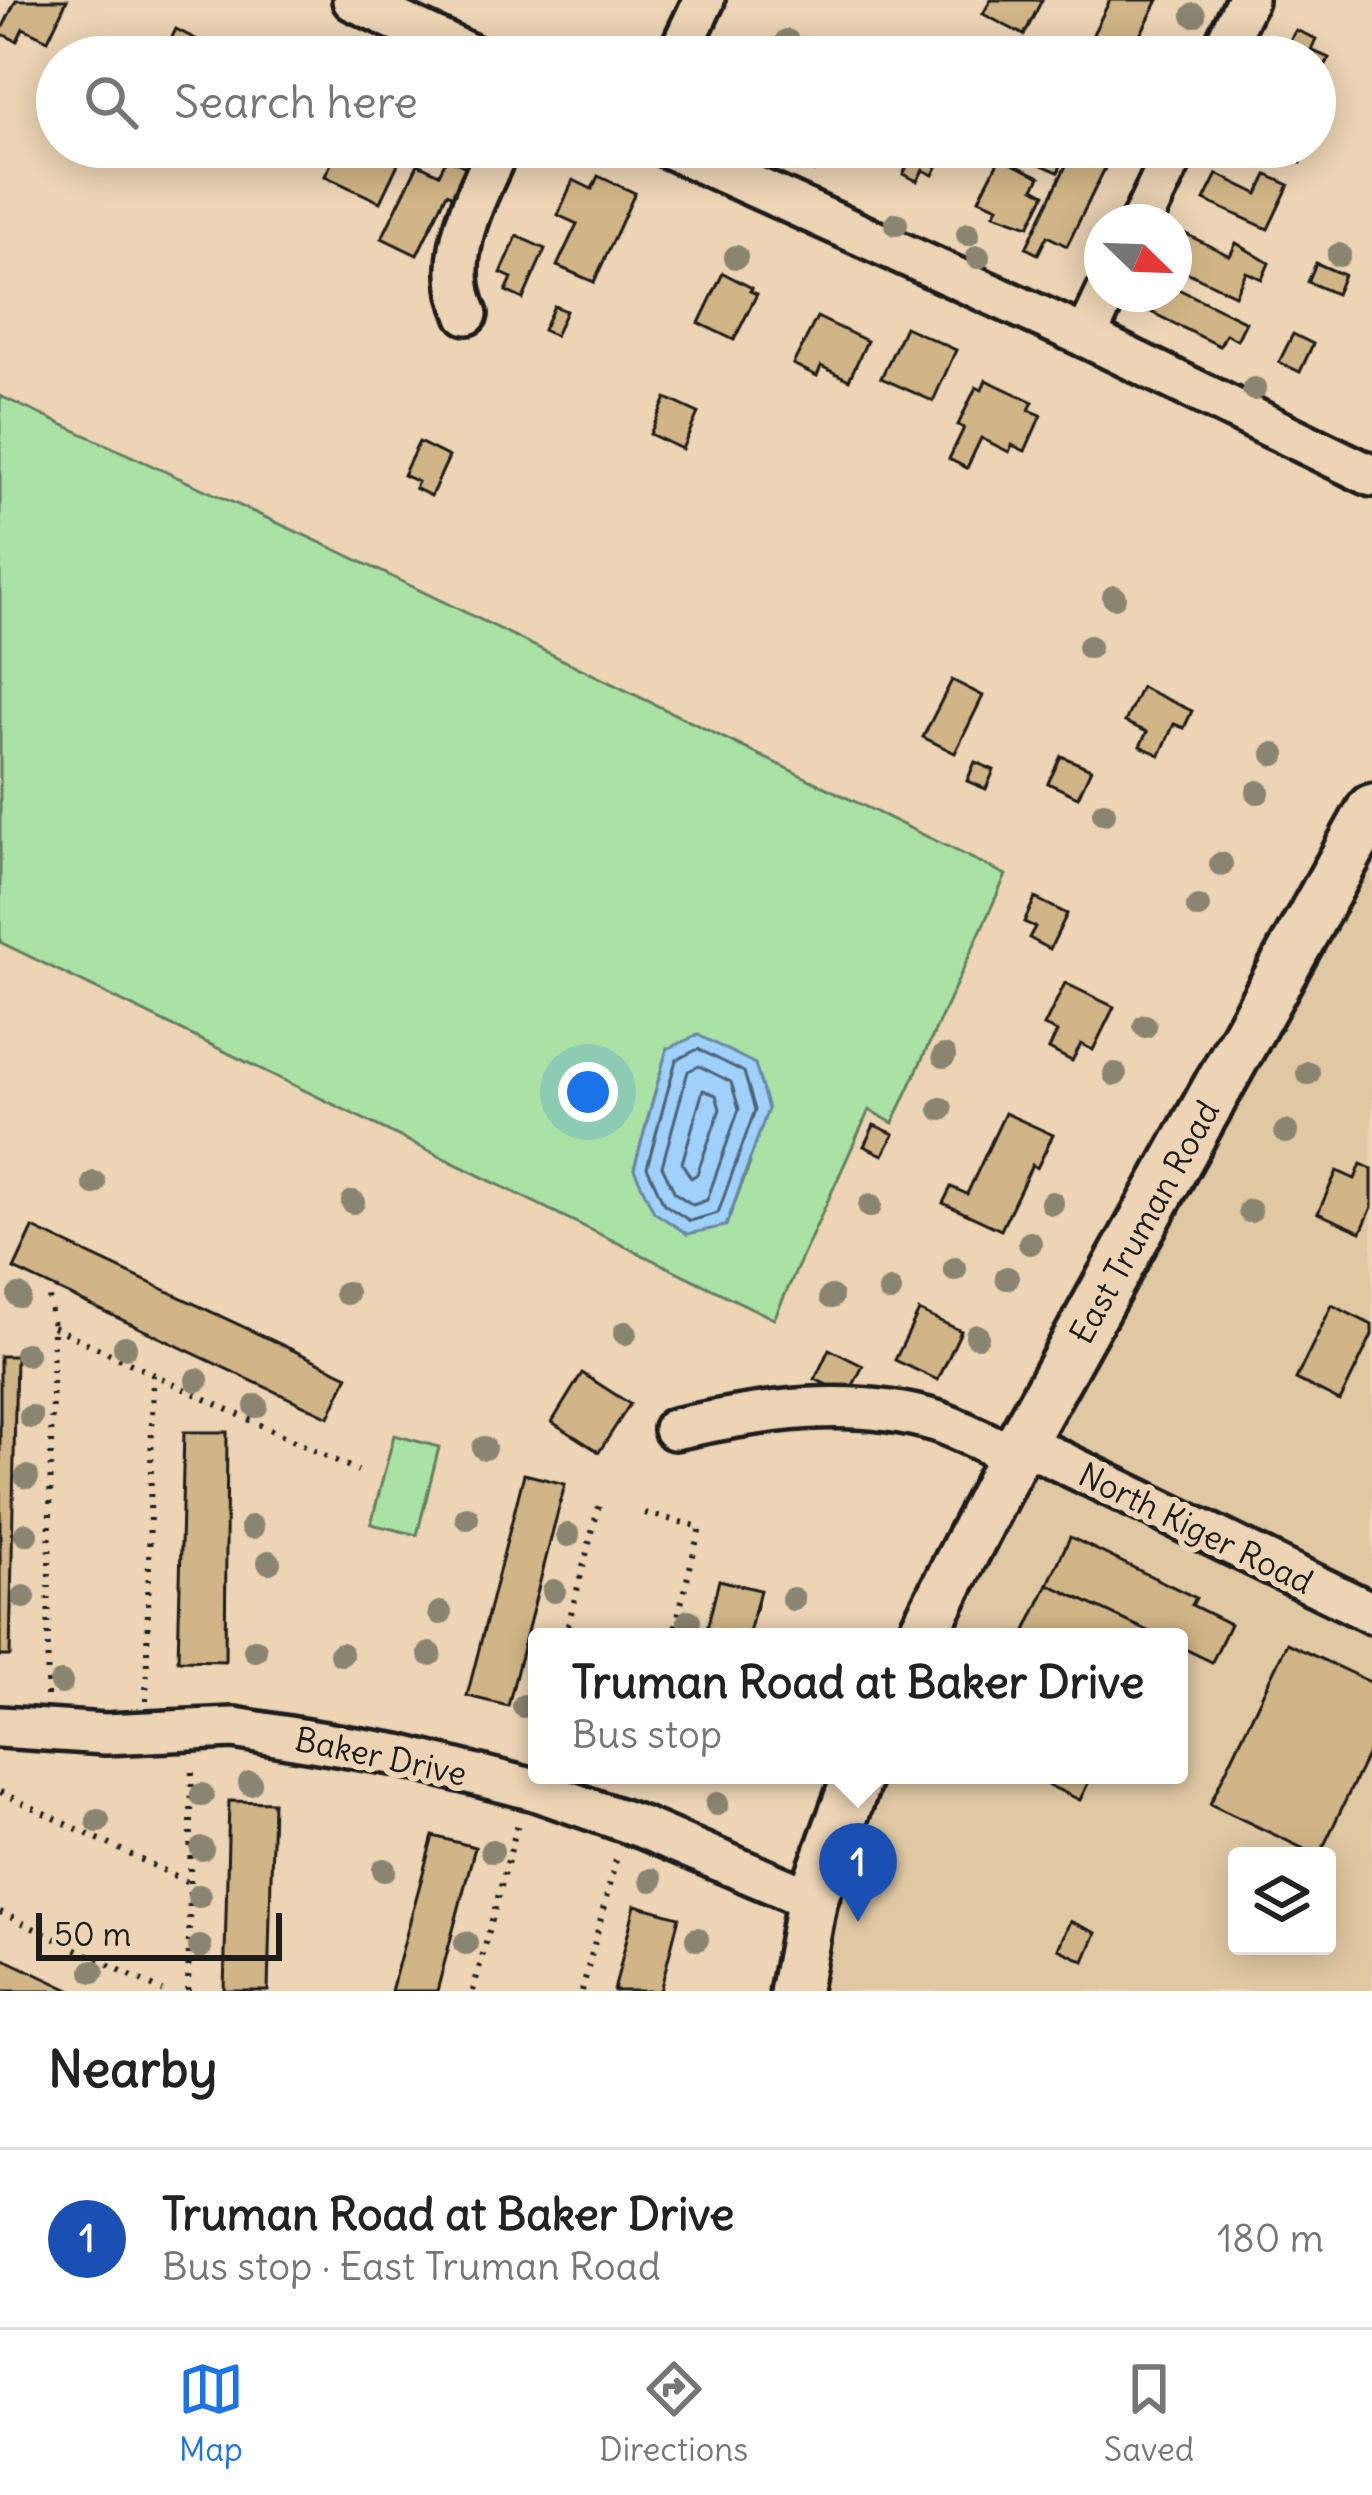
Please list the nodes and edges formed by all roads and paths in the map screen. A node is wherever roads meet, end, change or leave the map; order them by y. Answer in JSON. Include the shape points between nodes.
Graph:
{"nodes":[{"id":1,"x":353,"y":0,"type":"edge"},
{"id":2,"x":704,"y":0,"type":"edge"},
{"id":3,"x":1247,"y":0,"type":"edge"},
{"id":4,"x":430,"y":36,"type":"edge"},
{"id":5,"x":686,"y":36,"type":"edge"},
{"id":6,"x":1230,"y":36,"type":"edge"},
{"id":7,"x":490,"y":168,"type":"edge"},
{"id":8,"x":714,"y":168,"type":"edge"},
{"id":9,"x":1167,"y":168,"type":"edge"},
{"id":10,"x":1150,"y":204,"type":"edge"},
{"id":11,"x":1098,"y":312,"type":"edge"},
{"id":12,"x":467,"y":314,"type":"dead end"},
{"id":13,"x":1086,"y":337,"type":"junction"},
{"id":14,"x":1372,"y":476,"type":"edge"},
{"id":15,"x":1372,"y":809,"type":"edge"},
{"id":16,"x":49,"y":1297,"type":"dead end"},
{"id":17,"x":53,"y":1327,"type":"junction"},
{"id":18,"x":153,"y":1375,"type":"junction"},
{"id":19,"x":674,"y":1429,"type":"dead end"},
{"id":20,"x":1018,"y":1449,"type":"junction"},
{"id":21,"x":358,"y":1471,"type":"dead end"},
{"id":22,"x":599,"y":1505,"type":"dead end"},
{"id":23,"x":645,"y":1513,"type":"dead end"},
{"id":24,"x":1372,"y":1613,"type":"edge"},
{"id":25,"x":568,"y":1628,"type":"edge"},
{"id":26,"x":675,"y":1628,"type":"edge"},
{"id":27,"x":926,"y":1628,"type":"edge"},
{"id":28,"x":46,"y":1699,"type":"dead end"},
{"id":29,"x":146,"y":1702,"type":"dead end"},
{"id":30,"x":0,"y":1727,"type":"edge"},
{"id":31,"x":192,"y":1766,"type":"dead end"},
{"id":32,"x":856,"y":1784,"type":"edge"},
{"id":33,"x":0,"y":1792,"type":"edge"},
{"id":34,"x":521,"y":1809,"type":"dead end"},
{"id":35,"x":617,"y":1853,"type":"dead end"},
{"id":36,"x":190,"y":1883,"type":"junction"},
{"id":37,"x":812,"y":1900,"type":"junction"},
{"id":38,"x":0,"y":1912,"type":"edge"},
{"id":39,"x":164,"y":1991,"type":"edge"},
{"id":40,"x":188,"y":1991,"type":"edge"},
{"id":41,"x":473,"y":1991,"type":"edge"},
{"id":42,"x":582,"y":1991,"type":"edge"},
{"id":43,"x":795,"y":1991,"type":"edge"}],
"edges":[{"from":1,"to":4,"type":"street"},
{"from":2,"to":5,"type":"street"},
{"from":3,"to":6,"type":"street"},
{"from":7,"to":12,"type":"street","via":[[460,235]]},
{"from":8,"to":13,"type":"street"},
{"from":9,"to":10,"type":"street"},
{"from":11,"to":13,"type":"street"},
{"from":13,"to":14,"type":"street"},
{"from":15,"to":20,"type":"main road","name":"East Truman Road"},
{"from":16,"to":17,"type":"path"},
{"from":17,"to":18,"type":"path"},
{"from":17,"to":28,"type":"path"},
{"from":18,"to":21,"type":"path"},
{"from":18,"to":29,"type":"path"},
{"from":19,"to":20,"type":"street","name":"North Kiger Road","via":[[806,1406],[936,1421]]},
{"from":20,"to":24,"type":"street","name":"North Kiger Road"},
{"from":20,"to":27,"type":"main road","name":"East Truman Road"},
{"from":22,"to":25,"type":"path"},
{"from":23,"to":26,"type":"path","via":[[700,1527]]},
{"from":30,"to":37,"type":"street","name":"Baker Drive","via":[[105,1734],[234,1728],[398,1755],[535,1790]]},
{"from":31,"to":36,"type":"path"},
{"from":32,"to":37,"type":"main road"},
{"from":33,"to":36,"type":"path"},
{"from":34,"to":41,"type":"path"},
{"from":35,"to":42,"type":"path"},
{"from":36,"to":40,"type":"path"},
{"from":37,"to":43,"type":"main road"},
{"from":38,"to":39,"type":"path"}]}
